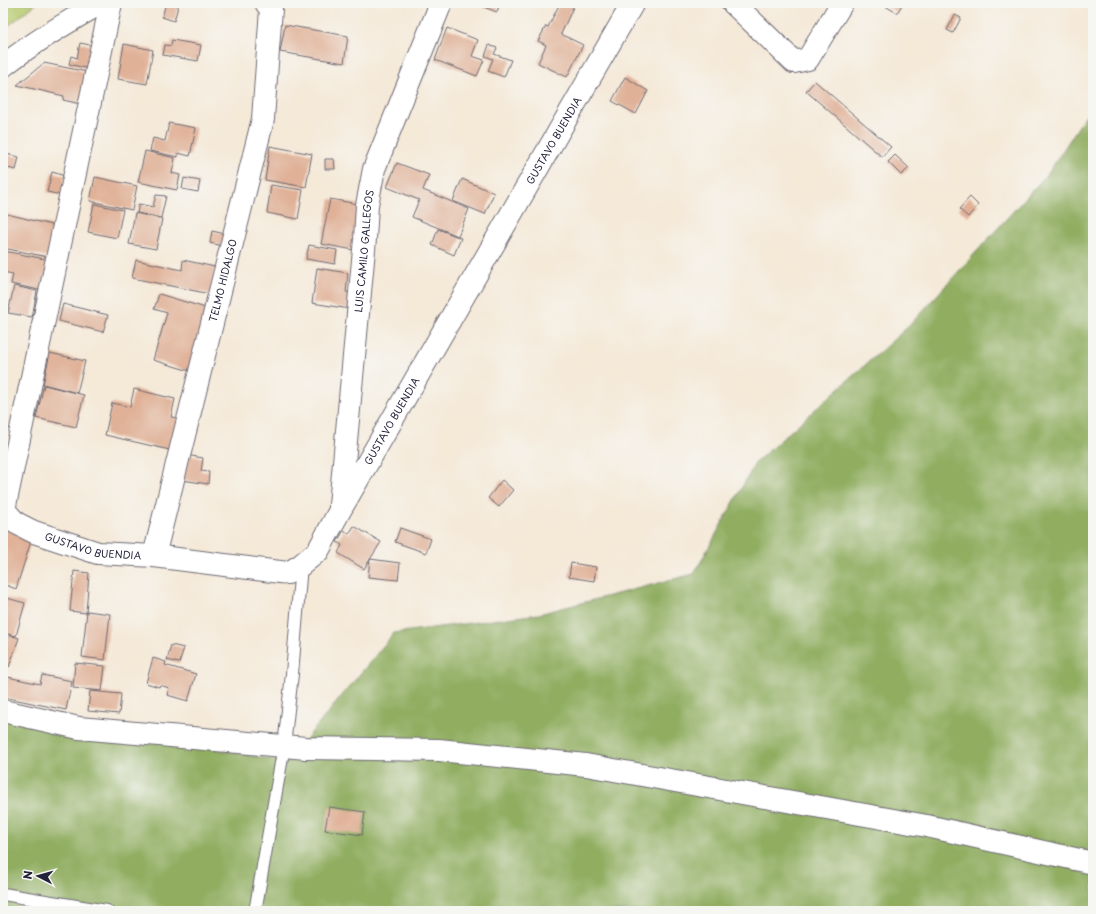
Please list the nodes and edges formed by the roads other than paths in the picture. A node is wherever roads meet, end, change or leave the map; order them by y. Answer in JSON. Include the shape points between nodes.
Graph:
{"nodes":[{"id":1,"x":101,"y":3,"type":"edge"},
{"id":2,"x":111,"y":3,"type":"edge"},
{"id":3,"x":266,"y":3,"type":"edge"},
{"id":4,"x":441,"y":3,"type":"edge"},
{"id":5,"x":634,"y":3,"type":"edge"},
{"id":6,"x":733,"y":3,"type":"edge"},
{"id":7,"x":842,"y":3,"type":"edge"},
{"id":8,"x":3,"y":66,"type":"edge"},
{"id":9,"x":4,"y":510,"type":"edge"},
{"id":10,"x":339,"y":512,"type":"junction"},
{"id":11,"x":154,"y":556,"type":"junction"},
{"id":12,"x":301,"y":565,"type":"junction"},
{"id":13,"x":3,"y":711,"type":"edge"},
{"id":14,"x":284,"y":746,"type":"junction"},
{"id":15,"x":1093,"y":863,"type":"edge"},
{"id":16,"x":3,"y":894,"type":"edge"},
{"id":17,"x":108,"y":911,"type":"edge"},
{"id":18,"x":254,"y":911,"type":"edge"}],
"edges":[{"from":1,"to":8,"type":"street","via":[[28,47]]},
{"from":2,"to":9,"type":"street"},
{"from":3,"to":11,"type":"street","name":"TELMO HIDALGO","via":[[271,9],[264,119]]},
{"from":4,"to":10,"type":"street","name":"LUIS CAMILO GALLEGOS","via":[[372,176],[367,205]]},
{"from":5,"to":10,"type":"street","name":"GUSTAVO BUENDIA"},
{"from":6,"to":7,"type":"street","via":[[794,62],[808,59]]},
{"from":9,"to":11,"type":"street","name":"GUSTAVO BUENDIA","via":[[16,523],[34,532],[98,553]]},
{"from":10,"to":12,"type":"street","name":"GUSTAVO BUENDIA","via":[[318,551]]},
{"from":11,"to":12,"type":"street","name":"GUSTAVO BUENDIA","via":[[288,573]]},
{"from":12,"to":14,"type":"lane"},
{"from":13,"to":14,"type":"street","via":[[79,728]]},
{"from":14,"to":15,"type":"street","via":[[439,750],[586,765],[927,826]]},
{"from":14,"to":18,"type":"lane"},
{"from":16,"to":17,"type":"lane"}]}
